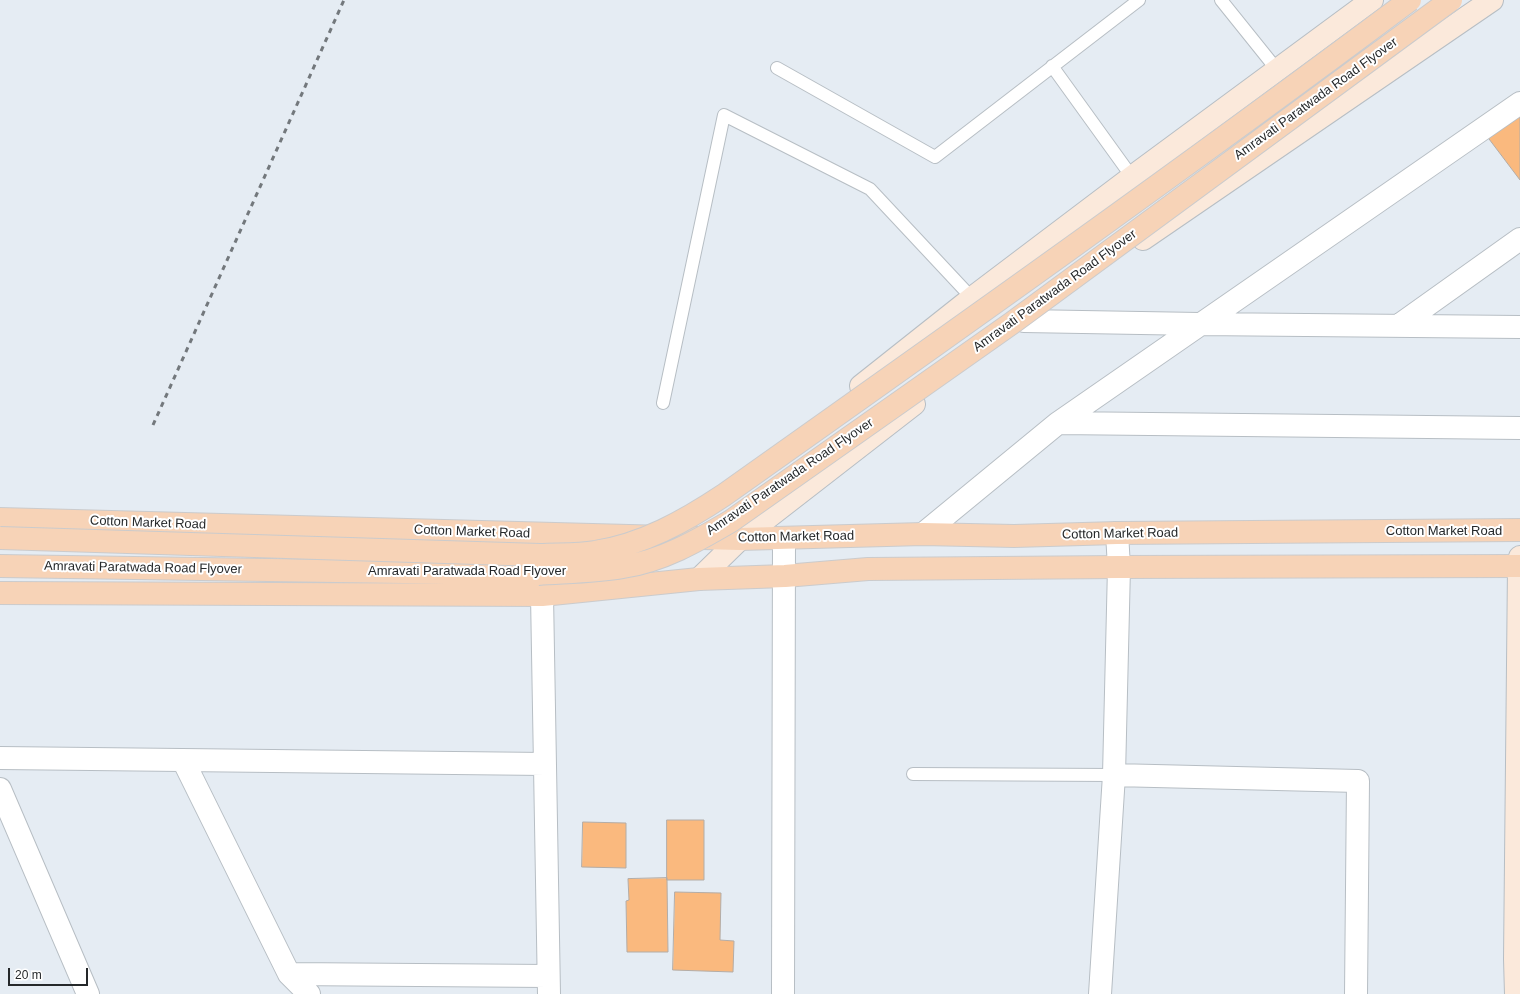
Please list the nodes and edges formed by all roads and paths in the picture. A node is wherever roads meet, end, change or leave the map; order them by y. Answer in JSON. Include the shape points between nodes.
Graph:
{"nodes":[{"id":1,"x":1139,"y":0,"type":"edge"},
{"id":2,"x":1221,"y":0,"type":"edge"},
{"id":3,"x":1372,"y":0,"type":"edge"},
{"id":4,"x":1410,"y":0,"type":"edge"},
{"id":5,"x":1451,"y":0,"type":"edge"},
{"id":6,"x":1492,"y":0,"type":"edge"},
{"id":7,"x":1052,"y":66,"type":"junction"},
{"id":8,"x":777,"y":68,"type":"dead end"},
{"id":9,"x":1278,"y":71,"type":"junction"},
{"id":10,"x":1520,"y":103,"type":"edge"},
{"id":11,"x":1132,"y":177,"type":"junction"},
{"id":12,"x":1520,"y":239,"type":"edge"},
{"id":13,"x":972,"y":298,"type":"junction"},
{"id":14,"x":1024,"y":320,"type":"junction"},
{"id":15,"x":1199,"y":324,"type":"junction"},
{"id":16,"x":1398,"y":326,"type":"junction"},
{"id":17,"x":1520,"y":327,"type":"edge"},
{"id":18,"x":663,"y":403,"type":"dead end"},
{"id":19,"x":1058,"y":423,"type":"junction"},
{"id":20,"x":1520,"y":428,"type":"edge"},
{"id":21,"x":0,"y":519,"type":"edge"},
{"id":22,"x":1520,"y":530,"type":"edge"},
{"id":23,"x":1116,"y":533,"type":"junction"},
{"id":24,"x":923,"y":534,"type":"junction"},
{"id":25,"x":683,"y":537,"type":"junction"},
{"id":26,"x":0,"y":538,"type":"edge"},
{"id":27,"x":740,"y":539,"type":"junction"},
{"id":28,"x":784,"y":539,"type":"junction"},
{"id":29,"x":1520,"y":563,"type":"edge"},
{"id":30,"x":0,"y":566,"type":"edge"},
{"id":31,"x":1119,"y":567,"type":"junction"},
{"id":32,"x":785,"y":576,"type":"junction"},
{"id":33,"x":699,"y":579,"type":"junction"},
{"id":34,"x":633,"y":586,"type":"junction"},
{"id":35,"x":0,"y":593,"type":"edge"},
{"id":36,"x":542,"y":595,"type":"junction"},
{"id":37,"x":0,"y":758,"type":"edge"},
{"id":38,"x":183,"y":760,"type":"junction"},
{"id":39,"x":545,"y":764,"type":"junction"},
{"id":40,"x":913,"y":774,"type":"dead end"},
{"id":41,"x":1114,"y":775,"type":"junction"},
{"id":42,"x":0,"y":789,"type":"edge"},
{"id":43,"x":1518,"y":959,"type":"edge"},
{"id":44,"x":289,"y":974,"type":"junction"},
{"id":45,"x":549,"y":985,"type":"edge"},
{"id":46,"x":88,"y":994,"type":"edge"},
{"id":47,"x":309,"y":994,"type":"edge"},
{"id":48,"x":783,"y":994,"type":"edge"},
{"id":49,"x":1100,"y":994,"type":"edge"},
{"id":50,"x":1356,"y":994,"type":"edge"},
{"id":51,"x":1516,"y":994,"type":"edge"}],
"edges":[{"from":1,"to":7,"type":"lane"},
{"from":2,"to":9,"type":"lane"},
{"from":3,"to":9,"type":"street"},
{"from":4,"to":26,"type":"main road","name":"Amravati Paratwada Road Flyover","bridge":true,"via":[[978,316],[730,490],[693,515],[631,543],[595,552],[540,556]]},
{"from":5,"to":30,"type":"main road","name":"Amravati Paratwada Road Flyover","bridge":true,"via":[[1012,323],[731,521],[685,547],[623,568],[538,574]]},
{"from":6,"to":14,"type":"street"},
{"from":7,"to":8,"type":"lane","via":[[935,157]]},
{"from":7,"to":11,"type":"lane"},
{"from":9,"to":11,"type":"street"},
{"from":10,"to":15,"type":"street"},
{"from":11,"to":13,"type":"street"},
{"from":12,"to":16,"type":"street"},
{"from":13,"to":18,"type":"lane","via":[[870,189],[724,115]]},
{"from":13,"to":25,"type":"street","via":[[781,449]]},
{"from":14,"to":15,"type":"street"},
{"from":14,"to":27,"type":"street"},
{"from":15,"to":16,"type":"street"},
{"from":15,"to":19,"type":"street"},
{"from":16,"to":17,"type":"street"},
{"from":19,"to":20,"type":"street"},
{"from":19,"to":24,"type":"street"},
{"from":21,"to":25,"type":"main road","name":"Cotton Market Road"},
{"from":22,"to":23,"type":"main road","name":"Cotton Market Road"},
{"from":23,"to":24,"type":"main road","name":"Cotton Market Road","via":[[1014,536]]},
{"from":23,"to":31,"type":"street"},
{"from":24,"to":28,"type":"main road","name":"Cotton Market Road"},
{"from":25,"to":27,"type":"main road","name":"Cotton Market Road"},
{"from":25,"to":34,"type":"street"},
{"from":27,"to":28,"type":"main road","name":"Cotton Market Road"},
{"from":27,"to":33,"type":"street"},
{"from":28,"to":32,"type":"street"},
{"from":29,"to":31,"type":"main road"},
{"from":29,"to":43,"type":"street"},
{"from":31,"to":32,"type":"main road","via":[[868,569]]},
{"from":31,"to":41,"type":"street"},
{"from":32,"to":33,"type":"main road"},
{"from":32,"to":48,"type":"street"},
{"from":33,"to":34,"type":"main road"},
{"from":34,"to":36,"type":"main road"},
{"from":35,"to":36,"type":"main road"},
{"from":36,"to":39,"type":"street"},
{"from":37,"to":38,"type":"street"},
{"from":38,"to":39,"type":"street"},
{"from":38,"to":44,"type":"street"},
{"from":39,"to":45,"type":"street"},
{"from":40,"to":41,"type":"lane"},
{"from":41,"to":49,"type":"street"},
{"from":41,"to":50,"type":"street","via":[[1358,781]]},
{"from":42,"to":46,"type":"street"},
{"from":43,"to":51,"type":"street"},
{"from":44,"to":45,"type":"street"},
{"from":44,"to":47,"type":"street"}]}
